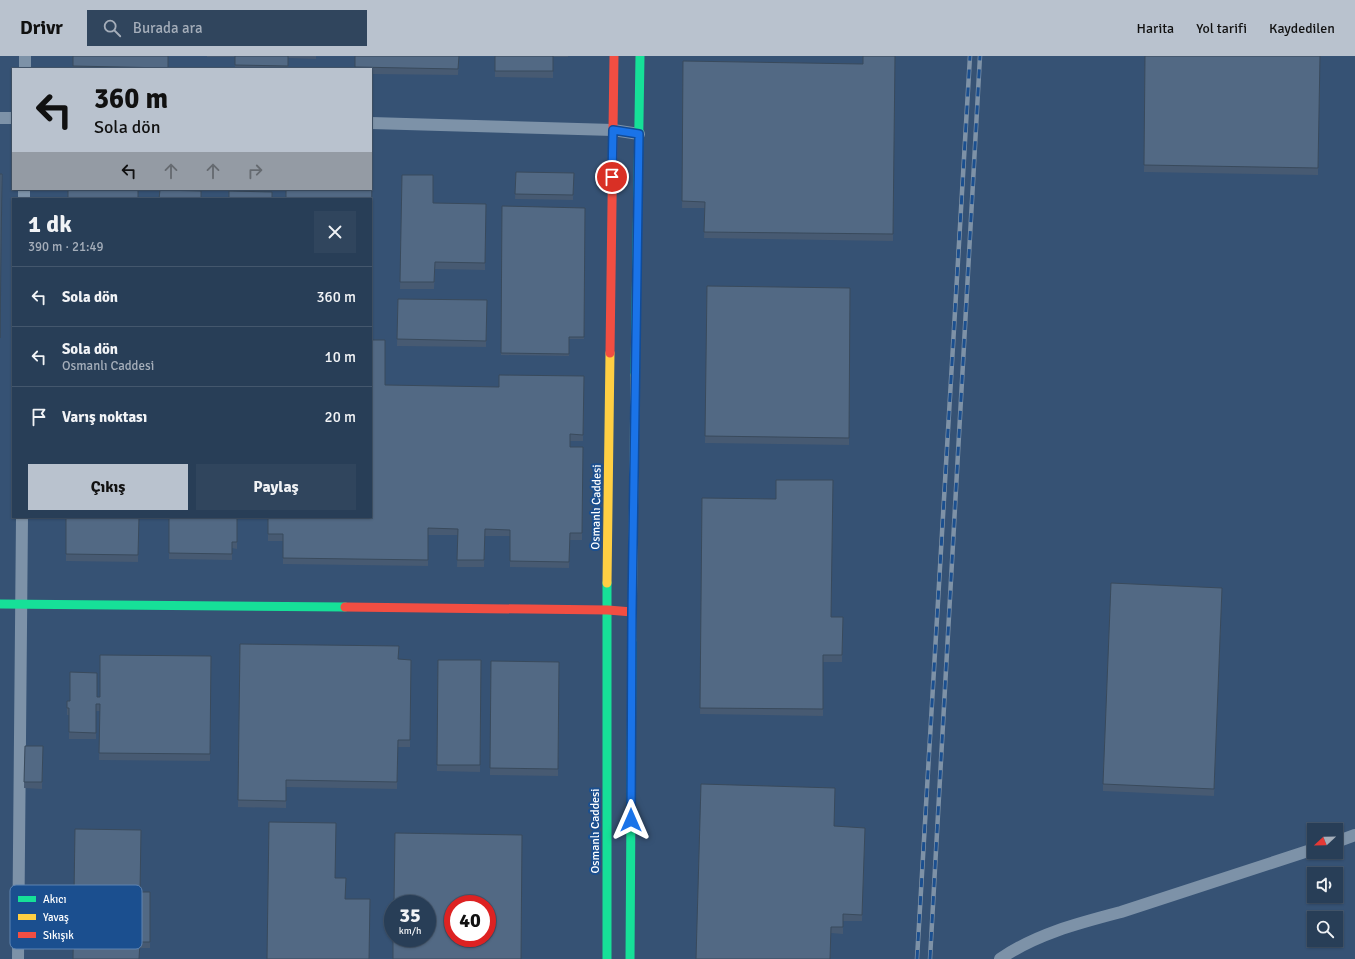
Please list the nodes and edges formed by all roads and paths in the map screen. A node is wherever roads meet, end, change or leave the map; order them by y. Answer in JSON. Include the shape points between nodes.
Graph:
{"nodes":[{"id":1,"x":25,"y":56,"type":"edge"},
{"id":2,"x":614,"y":56,"type":"edge"},
{"id":3,"x":640,"y":56,"type":"edge"},
{"id":4,"x":25,"y":68,"type":"edge"},
{"id":5,"x":0,"y":118,"type":"edge"},
{"id":6,"x":12,"y":118,"type":"edge"},
{"id":7,"x":372,"y":123,"type":"edge"},
{"id":8,"x":613,"y":130,"type":"junction"},
{"id":9,"x":639,"y":134,"type":"junction"},
{"id":10,"x":22,"y":518,"type":"edge"},
{"id":11,"x":0,"y":604,"type":"edge"},
{"id":12,"x":21,"y":604,"type":"junction"},
{"id":13,"x":608,"y":610,"type":"junction"},
{"id":14,"x":632,"y":612,"type":"junction"},
{"id":15,"x":1355,"y":835,"type":"edge"},
{"id":16,"x":1343,"y":839,"type":"edge"},
{"id":17,"x":1307,"y":851,"type":"edge"},
{"id":18,"x":19,"y":885,"type":"edge"},
{"id":19,"x":18,"y":949,"type":"edge"},
{"id":20,"x":18,"y":959,"type":"edge"},
{"id":21,"x":607,"y":959,"type":"edge"},
{"id":22,"x":630,"y":959,"type":"edge"},
{"id":23,"x":1000,"y":959,"type":"edge"}],
"edges":[{"from":1,"to":4,"type":"street"},
{"from":2,"to":8,"type":"street","name":"Osmanlı Caddesi"},
{"from":3,"to":9,"type":"street"},
{"from":5,"to":6,"type":"street"},
{"from":7,"to":8,"type":"street"},
{"from":8,"to":9,"type":"street"},
{"from":8,"to":13,"type":"street","name":"Osmanlı Caddesi","via":[[613,334]]},
{"from":9,"to":14,"type":"street","via":[[633,335]]},
{"from":10,"to":12,"type":"street"},
{"from":11,"to":12,"type":"street"},
{"from":12,"to":13,"type":"street"},
{"from":12,"to":18,"type":"street"},
{"from":13,"to":14,"type":"street"},
{"from":13,"to":21,"type":"street","name":"Osmanlı Caddesi"},
{"from":14,"to":22,"type":"street"},
{"from":15,"to":16,"type":"street"},
{"from":17,"to":23,"type":"street","via":[[1121,912],[1091,919],[1037,938]]},
{"from":19,"to":20,"type":"street"}]}
